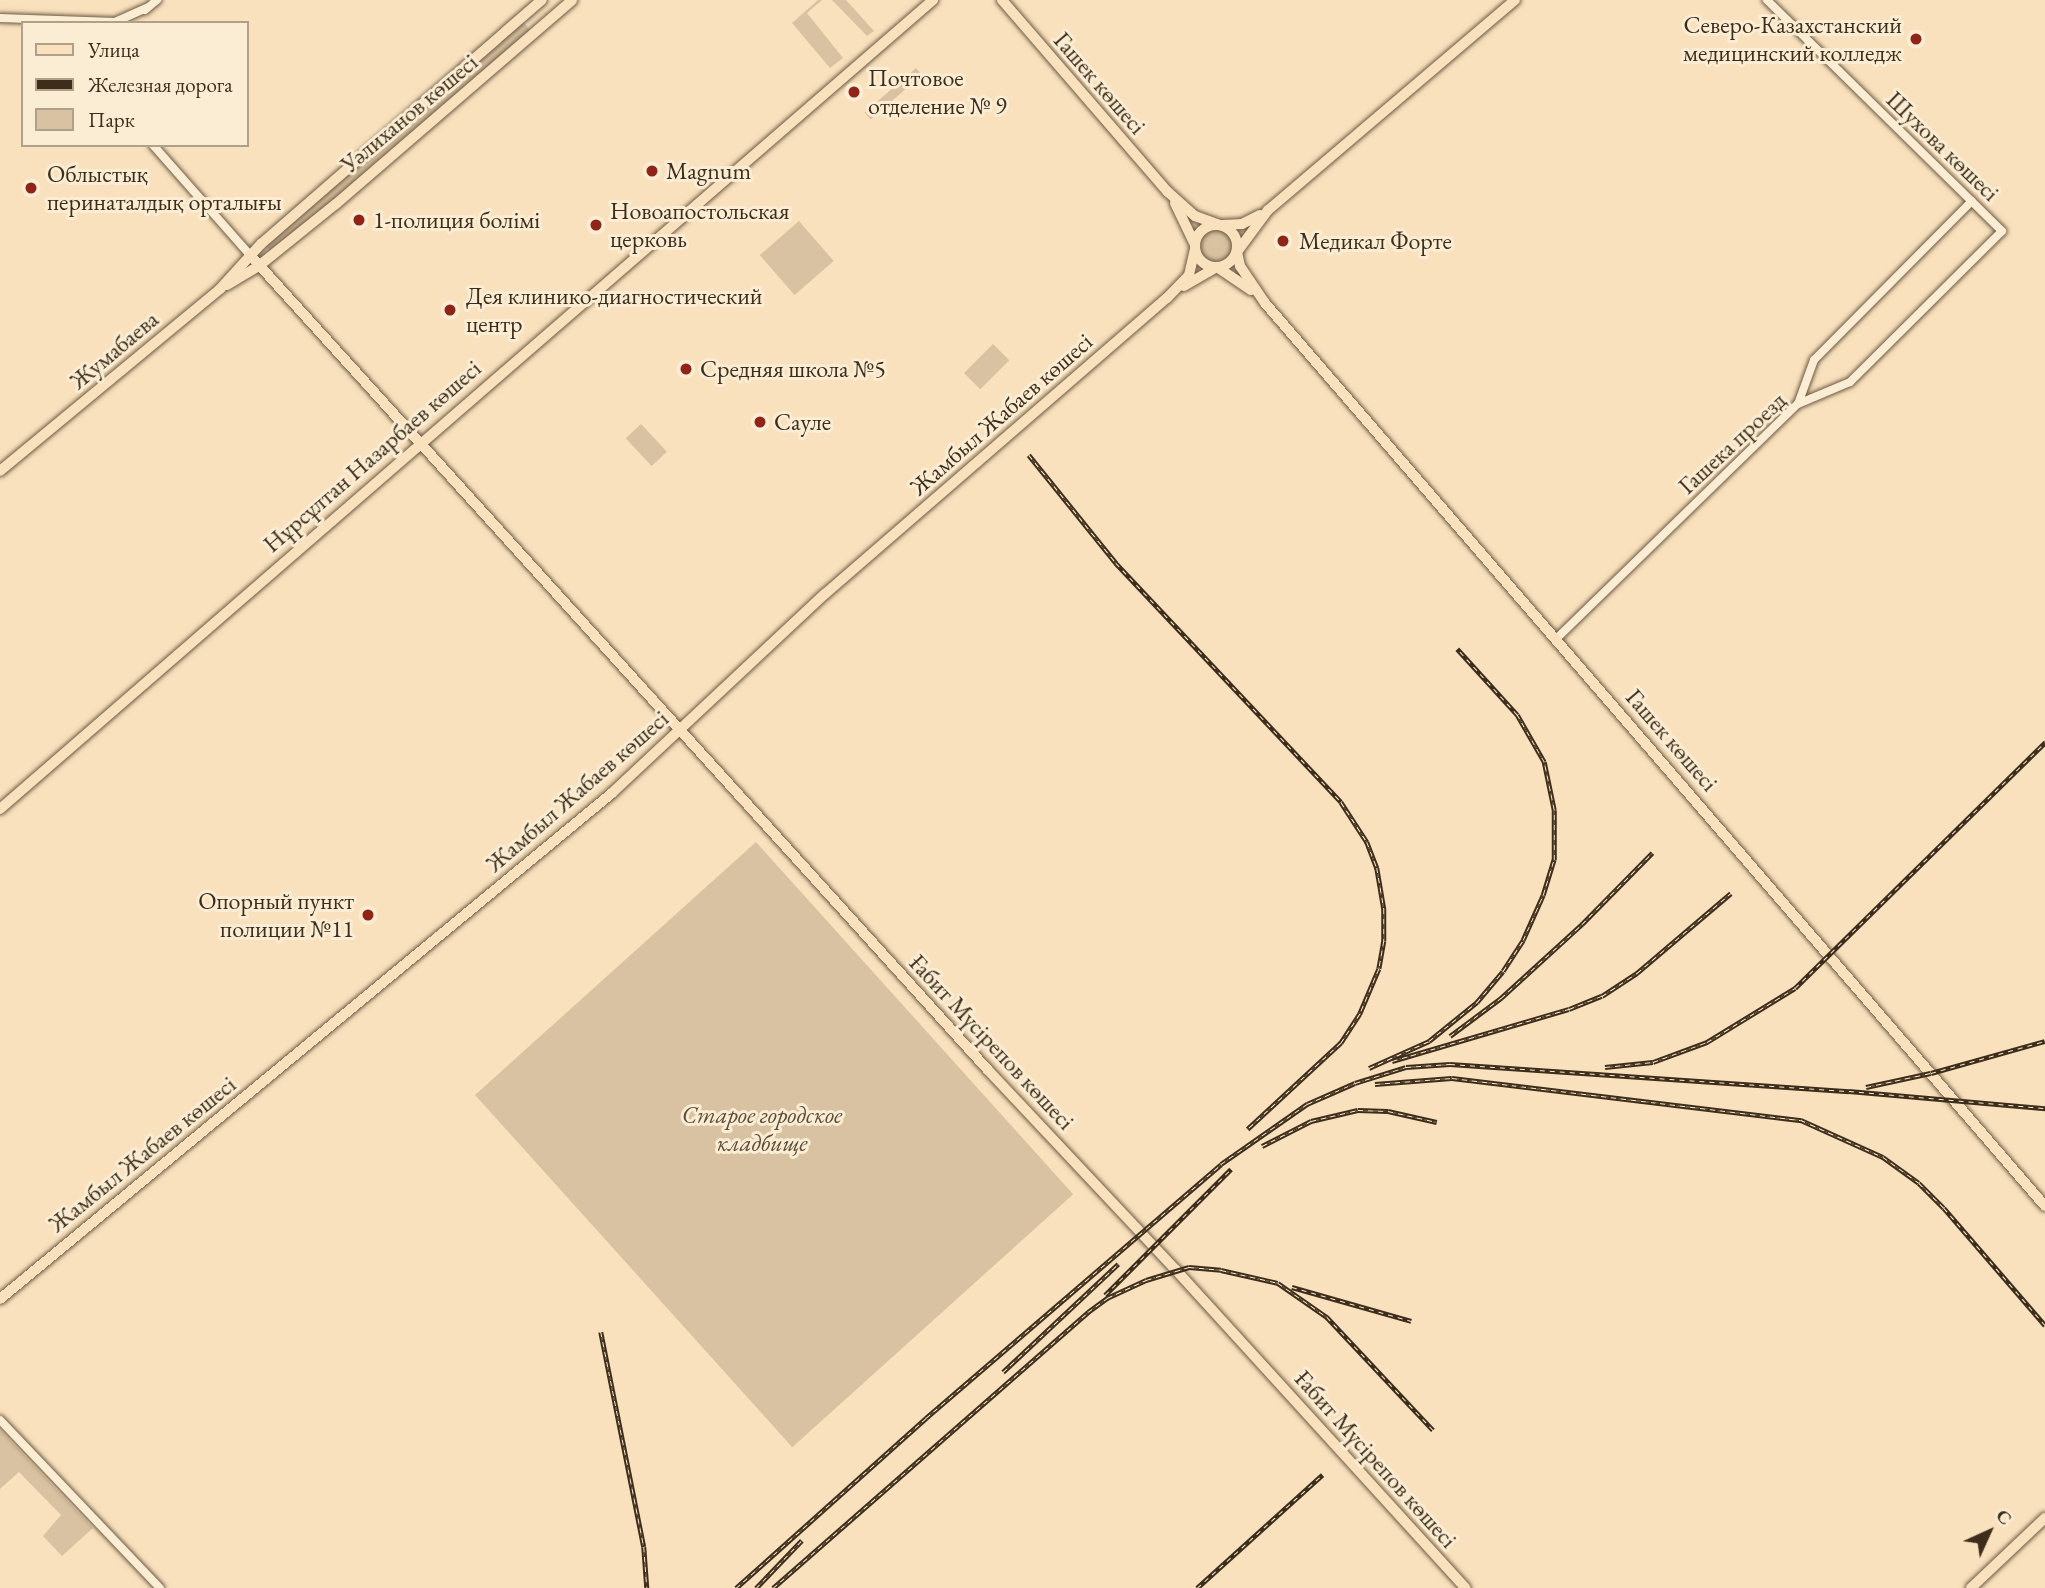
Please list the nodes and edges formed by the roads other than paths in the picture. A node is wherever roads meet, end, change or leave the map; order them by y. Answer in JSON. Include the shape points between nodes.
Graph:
{"nodes":[{"id":1,"x":157,"y":0,"type":"edge"},
{"id":2,"x":542,"y":0,"type":"edge"},
{"id":3,"x":572,"y":0,"type":"edge"},
{"id":4,"x":933,"y":0,"type":"edge"},
{"id":5,"x":1002,"y":0,"type":"edge"},
{"id":6,"x":1515,"y":0,"type":"edge"},
{"id":7,"x":1767,"y":0,"type":"edge"},
{"id":8,"x":147,"y":8,"type":"junction"},
{"id":9,"x":0,"y":18,"type":"edge"},
{"id":10,"x":16,"y":19,"type":"junction"},
{"id":11,"x":22,"y":21,"type":"edge"},
{"id":12,"x":81,"y":21,"type":"edge"},
{"id":13,"x":131,"y":21,"type":"edge"},
{"id":14,"x":155,"y":147,"type":"edge"},
{"id":15,"x":1168,"y":192,"type":"junction"},
{"id":16,"x":1972,"y":201,"type":"junction"},
{"id":17,"x":1268,"y":210,"type":"junction"},
{"id":18,"x":1221,"y":225,"type":"junction"},
{"id":19,"x":2003,"y":231,"type":"joint"},
{"id":20,"x":1195,"y":247,"type":"junction"},
{"id":21,"x":1237,"y":252,"type":"junction"},
{"id":22,"x":250,"y":255,"type":"junction"},
{"id":23,"x":260,"y":265,"type":"junction"},
{"id":24,"x":1217,"y":267,"type":"junction"},
{"id":25,"x":220,"y":289,"type":"junction"},
{"id":26,"x":1167,"y":298,"type":"junction"},
{"id":27,"x":1265,"y":303,"type":"junction"},
{"id":28,"x":1798,"y":404,"type":"junction"},
{"id":29,"x":419,"y":442,"type":"junction"},
{"id":30,"x":0,"y":471,"type":"edge"},
{"id":31,"x":1557,"y":638,"type":"junction"},
{"id":32,"x":679,"y":729,"type":"junction"},
{"id":33,"x":0,"y":809,"type":"edge"},
{"id":34,"x":2045,"y":1206,"type":"edge"},
{"id":35,"x":0,"y":1299,"type":"edge"},
{"id":36,"x":0,"y":1420,"type":"edge"},
{"id":37,"x":2045,"y":1518,"type":"edge"},
{"id":38,"x":160,"y":1588,"type":"edge"},
{"id":39,"x":1465,"y":1588,"type":"edge"},
{"id":40,"x":1971,"y":1588,"type":"edge"}],
"edges":[{"from":1,"to":8,"type":"street"},
{"from":2,"to":22,"type":"main road","name":"Уәлиханов көшесі"},
{"from":3,"to":23,"type":"main road","name":"Уәлиханов көшесі"},
{"from":4,"to":29,"type":"main road","name":"Нұрсұлтан Назарбаев көшесі"},
{"from":5,"to":15,"type":"main road","name":"Гашек көшесі"},
{"from":6,"to":17,"type":"main road"},
{"from":7,"to":16,"type":"street","name":"Шухова көшесі"},
{"from":8,"to":12,"type":"street","via":[[123,20]]},
{"from":8,"to":13,"type":"street"},
{"from":9,"to":10,"type":"street"},
{"from":10,"to":11,"type":"street"},
{"from":10,"to":12,"type":"street"},
{"from":14,"to":22,"type":"street"},
{"from":15,"to":18,"type":"main road","name":"Гашек көшесі","via":[[1195,216]]},
{"from":15,"to":20,"type":"main road","name":"Гашек көшесі"},
{"from":16,"to":19,"type":"street","name":"Шухова көшесі"},
{"from":16,"to":28,"type":"street","via":[[1814,360]]},
{"from":17,"to":18,"type":"main road","via":[[1247,223]]},
{"from":17,"to":21,"type":"main road"},
{"from":18,"to":20,"type":"main road","via":[[1203,229]]},
{"from":18,"to":21,"type":"main road","via":[[1235,236]]},
{"from":19,"to":28,"type":"street","name":"Гашека проезд","via":[[1850,382]]},
{"from":20,"to":24,"type":"main road","via":[[1202,262]]},
{"from":20,"to":26,"type":"main road","via":[[1189,275]]},
{"from":21,"to":24,"type":"main road","via":[[1230,262]]},
{"from":21,"to":27,"type":"main road","name":"Гашек көшесі","via":[[1242,270]]},
{"from":22,"to":23,"type":"main road"},
{"from":22,"to":25,"type":"main road","name":"Жумабаева"},
{"from":23,"to":25,"type":"main road"},
{"from":23,"to":29,"type":"main road"},
{"from":24,"to":26,"type":"main road"},
{"from":24,"to":27,"type":"main road","name":"Гашек көшесі"},
{"from":25,"to":30,"type":"main road","name":"Жумабаева"},
{"from":26,"to":32,"type":"main road","name":"Жамбыл Жабаев көшесі","via":[[825,594]]},
{"from":27,"to":31,"type":"main road","name":"Гашек көшесі"},
{"from":28,"to":31,"type":"street","name":"Гашека проезд"},
{"from":29,"to":32,"type":"main road","name":"Ғабит Мүсірепов көшесі"},
{"from":29,"to":33,"type":"main road","name":"Нұрсұлтан Назарбаев көшесі"},
{"from":31,"to":34,"type":"main road","name":"Гашек көшесі"},
{"from":32,"to":35,"type":"main road","name":"Жамбыл Жабаев көшесі","via":[[507,882]]},
{"from":32,"to":39,"type":"main road","name":"Ғабит Мүсірепов көшесі"},
{"from":36,"to":38,"type":"street"},
{"from":37,"to":40,"type":"main road"}]}
